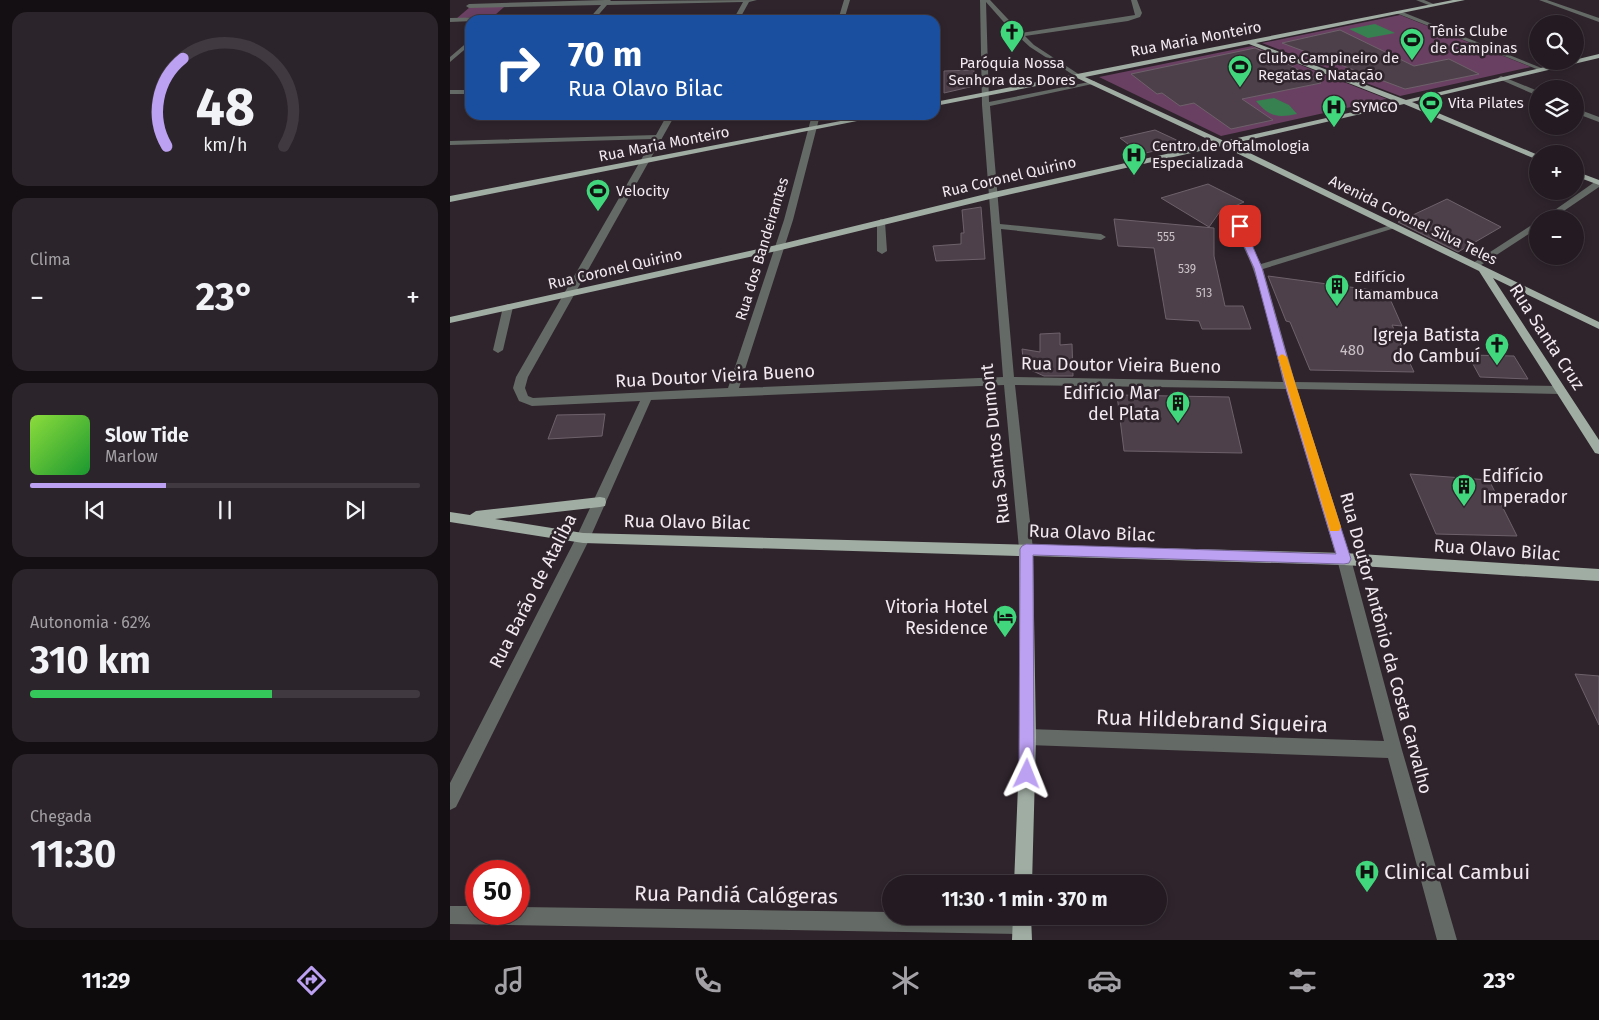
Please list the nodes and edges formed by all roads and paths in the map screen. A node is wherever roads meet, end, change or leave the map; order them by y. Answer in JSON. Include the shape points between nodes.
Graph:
{"nodes":[{"id":1,"x":477,"y":0,"type":"edge"},
{"id":2,"x":747,"y":0,"type":"edge"},
{"id":3,"x":754,"y":0,"type":"edge"},
{"id":4,"x":847,"y":0,"type":"edge"},
{"id":5,"x":983,"y":0,"type":"edge"},
{"id":6,"x":987,"y":0,"type":"edge"},
{"id":7,"x":1134,"y":0,"type":"edge"},
{"id":8,"x":1419,"y":0,"type":"edge"},
{"id":9,"x":1462,"y":0,"type":"edge"},
{"id":10,"x":1542,"y":0,"type":"edge"},
{"id":11,"x":607,"y":2,"type":"edge"},
{"id":12,"x":511,"y":5,"type":"junction"},
{"id":13,"x":1433,"y":5,"type":"junction"},
{"id":14,"x":469,"y":6,"type":"junction"},
{"id":15,"x":1398,"y":12,"type":"junction"},
{"id":16,"x":500,"y":15,"type":"edge"},
{"id":17,"x":595,"y":15,"type":"edge"},
{"id":18,"x":739,"y":15,"type":"edge"},
{"id":19,"x":842,"y":15,"type":"edge"},
{"id":20,"x":450,"y":20,"type":"edge"},
{"id":21,"x":465,"y":20,"type":"edge"},
{"id":22,"x":1599,"y":20,"type":"edge"},
{"id":23,"x":990,"y":22,"type":"junction"},
{"id":24,"x":1007,"y":22,"type":"junction"},
{"id":25,"x":1020,"y":35,"type":"junction"},
{"id":26,"x":1249,"y":42,"type":"junction"},
{"id":27,"x":465,"y":46,"type":"edge"},
{"id":28,"x":1599,"y":56,"type":"edge"},
{"id":29,"x":1584,"y":59,"type":"edge"},
{"id":30,"x":450,"y":60,"type":"edge"},
{"id":31,"x":1529,"y":63,"type":"edge"},
{"id":32,"x":1533,"y":70,"type":"edge"},
{"id":33,"x":1078,"y":76,"type":"junction"},
{"id":34,"x":1501,"y":78,"type":"junction"},
{"id":35,"x":1094,"y":84,"type":"junction"},
{"id":36,"x":1529,"y":90,"type":"edge"},
{"id":37,"x":454,"y":92,"type":"edge"},
{"id":38,"x":985,"y":94,"type":"junction"},
{"id":39,"x":450,"y":99,"type":"edge"},
{"id":40,"x":1405,"y":102,"type":"junction"},
{"id":41,"x":940,"y":103,"type":"edge"},
{"id":42,"x":986,"y":105,"type":"junction"},
{"id":43,"x":1584,"y":114,"type":"edge"},
{"id":44,"x":668,"y":120,"type":"edge"},
{"id":45,"x":815,"y":120,"type":"edge"},
{"id":46,"x":858,"y":120,"type":"edge"},
{"id":47,"x":1599,"y":120,"type":"edge"},
{"id":48,"x":813,"y":129,"type":"junction"},
{"id":49,"x":658,"y":137,"type":"junction"},
{"id":50,"x":450,"y":143,"type":"edge"},
{"id":51,"x":1223,"y":143,"type":"junction"},
{"id":52,"x":1529,"y":154,"type":"edge"},
{"id":53,"x":646,"y":161,"type":"junction"},
{"id":54,"x":1584,"y":177,"type":"edge"},
{"id":55,"x":1599,"y":183,"type":"edge"},
{"id":56,"x":994,"y":195,"type":"junction"},
{"id":57,"x":450,"y":199,"type":"edge"},
{"id":58,"x":1559,"y":210,"type":"edge"},
{"id":59,"x":1241,"y":214,"type":"dead end"},
{"id":60,"x":881,"y":222,"type":"junction"},
{"id":61,"x":998,"y":226,"type":"junction"},
{"id":62,"x":1394,"y":227,"type":"junction"},
{"id":63,"x":1529,"y":231,"type":"edge"},
{"id":64,"x":1101,"y":237,"type":"dead end"},
{"id":65,"x":781,"y":247,"type":"junction"},
{"id":66,"x":882,"y":251,"type":"dead end"},
{"id":67,"x":1479,"y":267,"type":"junction"},
{"id":68,"x":1258,"y":268,"type":"junction"},
{"id":69,"x":568,"y":295,"type":"junction"},
{"id":70,"x":508,"y":307,"type":"junction"},
{"id":71,"x":450,"y":320,"type":"edge"},
{"id":72,"x":1599,"y":326,"type":"edge"},
{"id":73,"x":498,"y":350,"type":"dead end"},
{"id":74,"x":1009,"y":381,"type":"junction"},
{"id":75,"x":1290,"y":385,"type":"junction"},
{"id":76,"x":1560,"y":390,"type":"junction"},
{"id":77,"x":732,"y":392,"type":"junction"},
{"id":78,"x":647,"y":397,"type":"junction"},
{"id":79,"x":1599,"y":450,"type":"edge"},
{"id":80,"x":600,"y":502,"type":"junction"},
{"id":81,"x":455,"y":517,"type":"edge"},
{"id":82,"x":583,"y":538,"type":"junction"},
{"id":83,"x":1026,"y":549,"type":"junction"},
{"id":84,"x":1344,"y":559,"type":"junction"},
{"id":85,"x":1599,"y":575,"type":"edge"},
{"id":86,"x":1028,"y":737,"type":"junction"},
{"id":87,"x":1394,"y":750,"type":"junction"},
{"id":88,"x":450,"y":801,"type":"edge"},
{"id":89,"x":1023,"y":875,"type":"edge"},
{"id":90,"x":450,"y":915,"type":"edge"},
{"id":91,"x":1022,"y":927,"type":"edge"},
{"id":92,"x":1447,"y":940,"type":"edge"}],
"edges":[{"from":1,"to":14,"type":"street"},
{"from":2,"to":3,"type":"street"},
{"from":2,"to":11,"type":"street"},
{"from":2,"to":18,"type":"street"},
{"from":4,"to":19,"type":"street"},
{"from":5,"to":23,"type":"street","name":"Rua Santos Dumont"},
{"from":6,"to":24,"type":"street","name":"Avenida Coronel Silva Teles"},
{"from":7,"to":25,"type":"street","via":[[1138,16]]},
{"from":8,"to":13,"type":"street"},
{"from":9,"to":13,"type":"main road","name":"Rua Maria Monteiro"},
{"from":10,"to":22,"type":"street"},
{"from":11,"to":12,"type":"street"},
{"from":11,"to":17,"type":"street"},
{"from":12,"to":14,"type":"street"},
{"from":12,"to":16,"type":"street"},
{"from":13,"to":15,"type":"main road","name":"Rua Maria Monteiro"},
{"from":14,"to":20,"type":"street"},
{"from":15,"to":26,"type":"main road","name":"Rua Maria Monteiro"},
{"from":15,"to":31,"type":"street"},
{"from":20,"to":21,"type":"street"},
{"from":23,"to":24,"type":"street"},
{"from":23,"to":38,"type":"street","name":"Rua Santos Dumont"},
{"from":24,"to":25,"type":"street","name":"Avenida Coronel Silva Teles"},
{"from":25,"to":33,"type":"street","name":"Avenida Coronel Silva Teles"},
{"from":26,"to":33,"type":"main road","name":"Rua Maria Monteiro"},
{"from":26,"to":40,"type":"main road"},
{"from":27,"to":30,"type":"street"},
{"from":28,"to":29,"type":"main road","name":"Rua Coronel Quirino"},
{"from":32,"to":34,"type":"main road","name":"Rua Coronel Quirino"},
{"from":33,"to":35,"type":"main road","name":"Avenida Coronel Silva Teles"},
{"from":33,"to":38,"type":"main road","name":"Rua Maria Monteiro"},
{"from":34,"to":36,"type":"street"},
{"from":34,"to":40,"type":"main road","name":"Rua Coronel Quirino"},
{"from":35,"to":42,"type":"street"},
{"from":35,"to":51,"type":"main road","name":"Avenida Coronel Silva Teles"},
{"from":37,"to":39,"type":"street"},
{"from":38,"to":41,"type":"main road","name":"Rua Maria Monteiro"},
{"from":38,"to":42,"type":"street","name":"Rua Santos Dumont"},
{"from":40,"to":51,"type":"main road","name":"Rua Coronel Quirino"},
{"from":40,"to":52,"type":"main road"},
{"from":42,"to":56,"type":"street","name":"Rua Santos Dumont"},
{"from":43,"to":47,"type":"street"},
{"from":44,"to":49,"type":"street"},
{"from":45,"to":48,"type":"street","name":"Rua dos Bandeirantes"},
{"from":46,"to":48,"type":"main road","name":"Rua Maria Monteiro"},
{"from":48,"to":53,"type":"main road","name":"Rua Maria Monteiro"},
{"from":48,"to":65,"type":"street","name":"Rua dos Bandeirantes"},
{"from":49,"to":50,"type":"street"},
{"from":49,"to":53,"type":"street"},
{"from":51,"to":56,"type":"main road","name":"Rua Coronel Quirino"},
{"from":51,"to":62,"type":"main road","name":"Avenida Coronel Silva Teles"},
{"from":53,"to":57,"type":"main road","name":"Rua Maria Monteiro"},
{"from":53,"to":69,"type":"street"},
{"from":54,"to":55,"type":"main road"},
{"from":55,"to":58,"type":"street"},
{"from":56,"to":60,"type":"main road","name":"Rua Coronel Quirino"},
{"from":56,"to":61,"type":"street","name":"Rua Santos Dumont"},
{"from":59,"to":68,"type":"street","name":"Rua Doutor Antônio da Costa Carvalho","via":[[1242,235]]},
{"from":60,"to":65,"type":"main road","name":"Rua Coronel Quirino"},
{"from":60,"to":66,"type":"street"},
{"from":61,"to":64,"type":"street"},
{"from":61,"to":74,"type":"street","name":"Rua Santos Dumont"},
{"from":62,"to":67,"type":"main road","name":"Avenida Coronel Silva Teles"},
{"from":62,"to":68,"type":"street"},
{"from":63,"to":67,"type":"street"},
{"from":65,"to":69,"type":"main road","name":"Rua Coronel Quirino"},
{"from":65,"to":77,"type":"street","name":"Rua dos Bandeirantes"},
{"from":67,"to":72,"type":"main road","name":"Avenida Coronel Silva Teles"},
{"from":67,"to":76,"type":"main road","name":"Rua Santa Cruz"},
{"from":68,"to":75,"type":"street","name":"Rua Doutor Antônio da Costa Carvalho"},
{"from":69,"to":70,"type":"main road","name":"Rua Coronel Quirino"},
{"from":69,"to":78,"type":"street","name":"Rua Doutor Vieira Bueno","via":[[522,377],[519,388],[523,398],[532,402]]},
{"from":70,"to":71,"type":"main road","name":"Rua Coronel Quirino"},
{"from":70,"to":73,"type":"street"},
{"from":74,"to":75,"type":"street","name":"Rua Doutor Vieira Bueno"},
{"from":74,"to":77,"type":"street","name":"Rua Doutor Vieira Bueno"},
{"from":74,"to":83,"type":"street","name":"Rua Santos Dumont"},
{"from":75,"to":76,"type":"street","name":"Rua Doutor Vieira Bueno"},
{"from":75,"to":84,"type":"street","name":"Rua Doutor Antônio da Costa Carvalho"},
{"from":76,"to":79,"type":"main road","name":"Rua Santa Cruz"},
{"from":77,"to":78,"type":"street","name":"Rua Doutor Vieira Bueno"},
{"from":78,"to":80,"type":"street","name":"Rua Barão de Ataliba"},
{"from":80,"to":81,"type":"main road"},
{"from":80,"to":82,"type":"street","name":"Rua Barão de Ataliba"},
{"from":81,"to":82,"type":"main road","name":"Rua Olavo Bilac"},
{"from":82,"to":83,"type":"main road","name":"Rua Olavo Bilac"},
{"from":82,"to":88,"type":"street","name":"Rua Barão de Ataliba"},
{"from":83,"to":84,"type":"main road","name":"Rua Olavo Bilac"},
{"from":83,"to":86,"type":"main road","name":"Rua Santos Dumont"},
{"from":84,"to":85,"type":"main road","name":"Rua Olavo Bilac"},
{"from":84,"to":87,"type":"street","name":"Rua Doutor Antônio da Costa Carvalho"},
{"from":86,"to":87,"type":"street","name":"Rua Hildebrand Siqueira"},
{"from":86,"to":89,"type":"main road","name":"Rua Santos Dumont"},
{"from":87,"to":92,"type":"street","name":"Rua Doutor Antônio da Costa Carvalho"},
{"from":90,"to":91,"type":"street","name":"Rua Pandiá Calógeras"}]}
